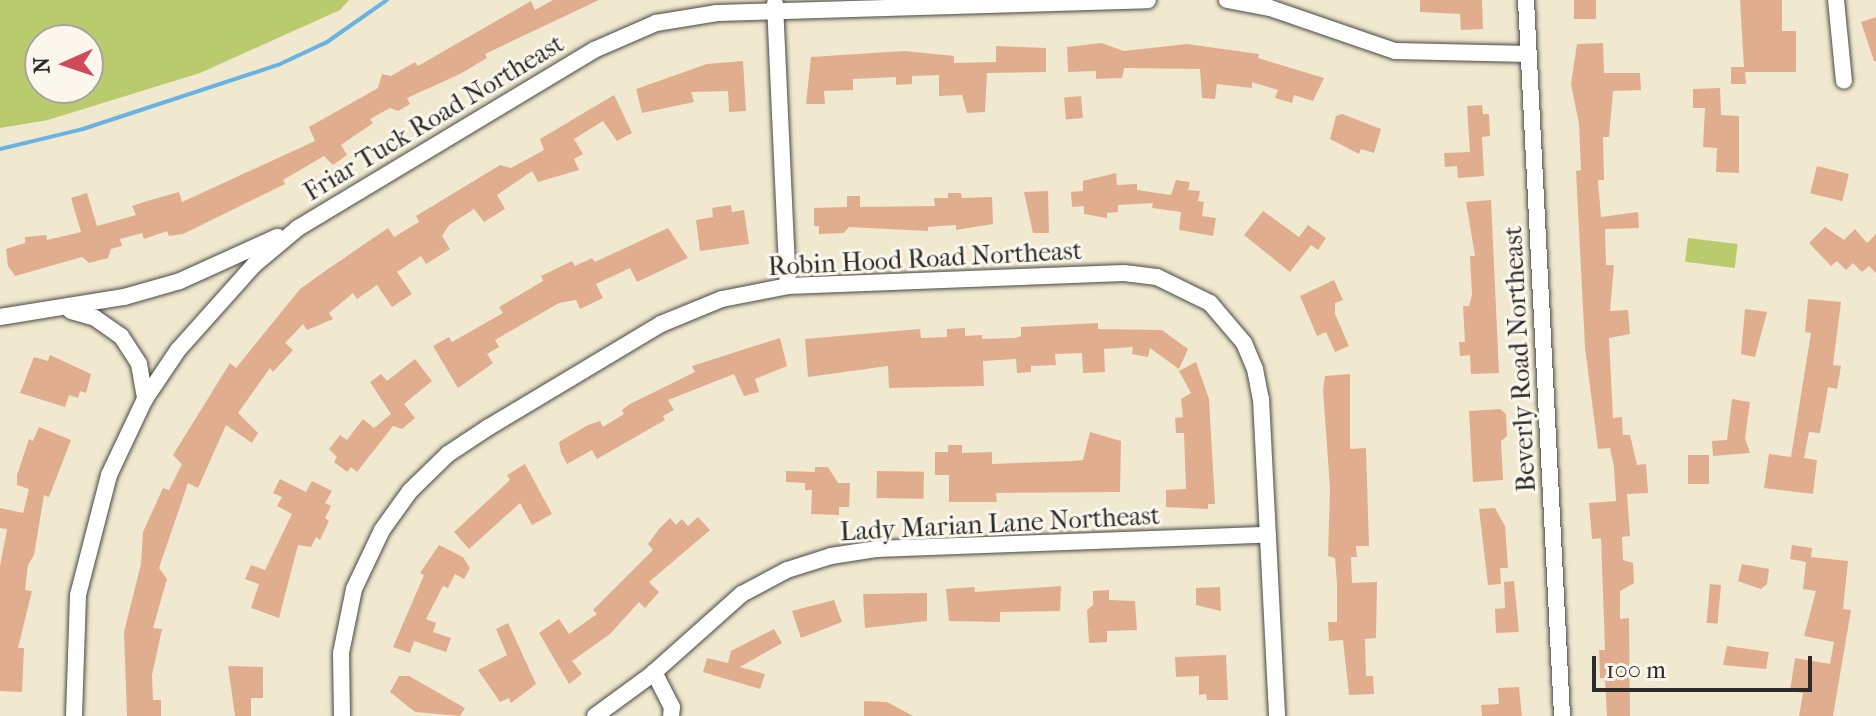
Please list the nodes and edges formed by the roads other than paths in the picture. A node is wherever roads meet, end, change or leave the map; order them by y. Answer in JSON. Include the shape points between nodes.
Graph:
{"nodes":[{"id":1,"x":1148,"y":0,"type":"edge"},
{"id":2,"x":1227,"y":0,"type":"edge"},
{"id":3,"x":1526,"y":0,"type":"edge"},
{"id":4,"x":1836,"y":0,"type":"edge"},
{"id":5,"x":775,"y":5,"type":"edge"},
{"id":6,"x":1529,"y":54,"type":"junction"},
{"id":7,"x":1844,"y":81,"type":"dead end"},
{"id":8,"x":298,"y":228,"type":"junction"},
{"id":9,"x":788,"y":286,"type":"junction"},
{"id":10,"x":61,"y":310,"type":"junction"},
{"id":11,"x":0,"y":317,"type":"edge"},
{"id":12,"x":145,"y":399,"type":"junction"},
{"id":13,"x":1268,"y":535,"type":"junction"},
{"id":14,"x":654,"y":672,"type":"junction"},
{"id":15,"x":74,"y":716,"type":"edge"},
{"id":16,"x":342,"y":716,"type":"edge"},
{"id":17,"x":595,"y":716,"type":"edge"},
{"id":18,"x":671,"y":716,"type":"edge"},
{"id":19,"x":1277,"y":716,"type":"edge"},
{"id":20,"x":1562,"y":716,"type":"edge"}],
"edges":[{"from":1,"to":5,"type":"street","name":"Friar Tuck Road Northeast"},
{"from":2,"to":6,"type":"street","via":[[1270,8],[1395,51]]},
{"from":3,"to":6,"type":"street","name":"Beverly Road Northeast"},
{"from":4,"to":7,"type":"street"},
{"from":5,"to":8,"type":"street","name":"Friar Tuck Road Northeast","via":[[689,16],[620,37]]},
{"from":5,"to":9,"type":"street"},
{"from":6,"to":20,"type":"street","name":"Beverly Road Northeast"},
{"from":8,"to":10,"type":"street","via":[[180,281]]},
{"from":8,"to":12,"type":"street","name":"Friar Tuck Road Northeast","via":[[214,305]]},
{"from":9,"to":13,"type":"street","name":"Robin Hood Road Northeast","via":[[1124,273],[1188,289],[1229,322],[1254,368],[1261,399]]},
{"from":9,"to":16,"type":"street","name":"Robin Hood Road Northeast","via":[[722,299],[661,324],[489,427],[426,473],[382,530],[354,589],[341,653]]},
{"from":10,"to":11,"type":"street"},
{"from":10,"to":12,"type":"street","via":[[95,318],[121,336],[139,364]]},
{"from":12,"to":15,"type":"street","name":"Friar Tuck Road Northeast","via":[[109,475],[85,558],[74,643]]},
{"from":13,"to":14,"type":"street","name":"Lady Marian Lane Northeast","via":[[877,549],[831,556],[787,570],[742,594]]},
{"from":13,"to":19,"type":"street","name":"Robin Hood Road Northeast"},
{"from":14,"to":17,"type":"street","name":"Lady Marian Lane Northeast"},
{"from":14,"to":18,"type":"street","via":[[672,707]]}]}
